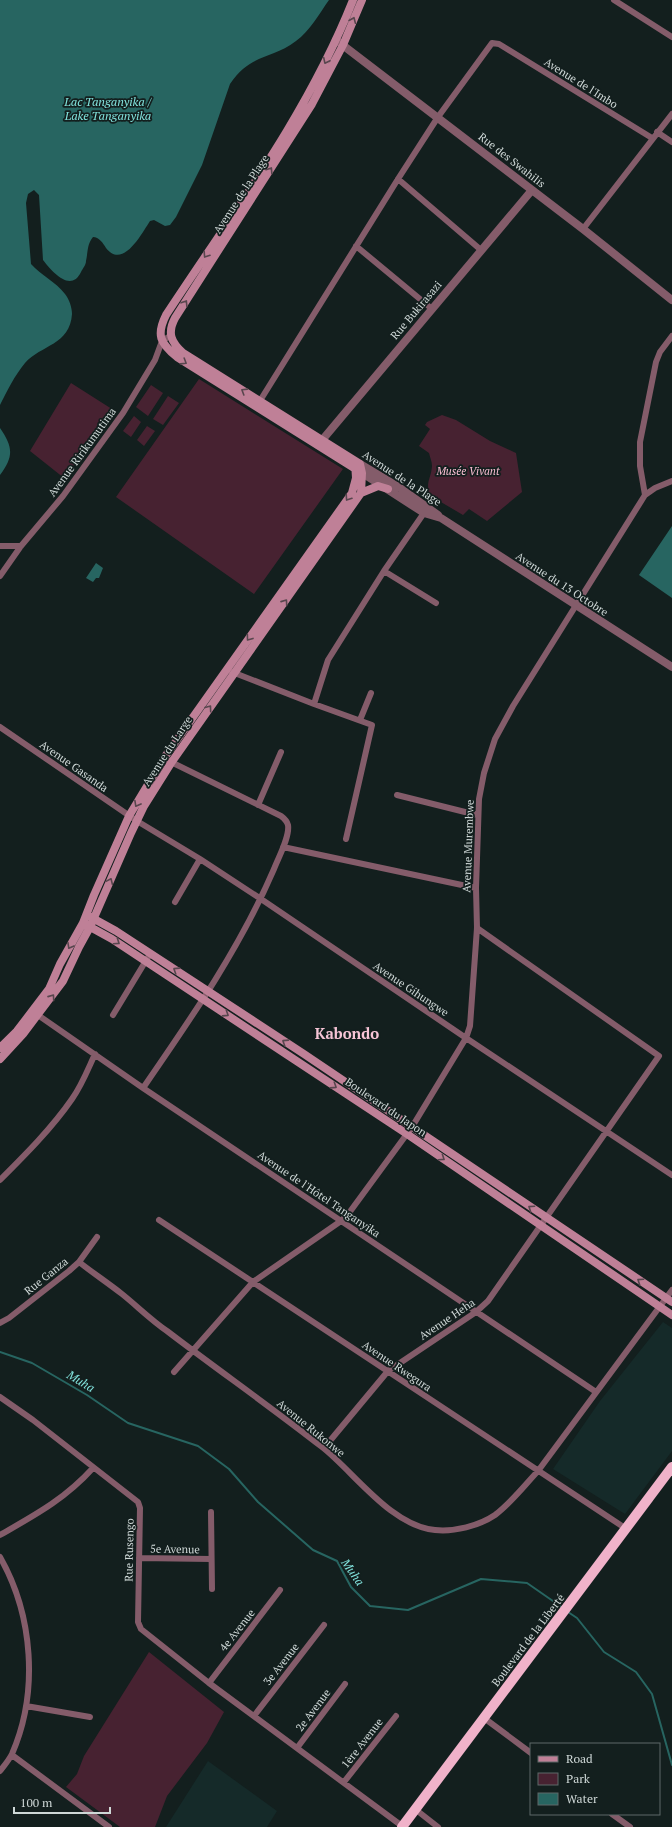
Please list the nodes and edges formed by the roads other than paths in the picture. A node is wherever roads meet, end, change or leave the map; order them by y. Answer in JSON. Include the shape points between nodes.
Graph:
{"nodes":[{"id":1,"x":353,"y":0,"type":"edge"},
{"id":2,"x":362,"y":0,"type":"edge"},
{"id":3,"x":617,"y":1,"type":"edge"},
{"id":4,"x":672,"y":37,"type":"edge"},
{"id":5,"x":340,"y":42,"type":"junction"},
{"id":6,"x":672,"y":114,"type":"edge"},
{"id":7,"x":438,"y":116,"type":"junction"},
{"id":8,"x":657,"y":132,"type":"junction"},
{"id":9,"x":652,"y":138,"type":"junction"},
{"id":10,"x":672,"y":142,"type":"edge"},
{"id":11,"x":398,"y":179,"type":"junction"},
{"id":12,"x":253,"y":190,"type":"junction"},
{"id":13,"x":532,"y":190,"type":"junction"},
{"id":14,"x":583,"y":229,"type":"junction"},
{"id":15,"x":356,"y":246,"type":"junction"},
{"id":16,"x":482,"y":250,"type":"junction"},
{"id":17,"x":672,"y":300,"type":"edge"},
{"id":18,"x":432,"y":309,"type":"junction"},
{"id":19,"x":170,"y":336,"type":"junction"},
{"id":20,"x":672,"y":336,"type":"edge"},
{"id":21,"x":162,"y":341,"type":"junction"},
{"id":22,"x":258,"y":404,"type":"junction"},
{"id":23,"x":319,"y":443,"type":"junction"},
{"id":24,"x":358,"y":467,"type":"junction"},
{"id":25,"x":672,"y":481,"type":"edge"},
{"id":26,"x":388,"y":489,"type":"junction"},
{"id":27,"x":362,"y":492,"type":"junction"},
{"id":28,"x":645,"y":495,"type":"junction"},
{"id":29,"x":426,"y":510,"type":"junction"},
{"id":30,"x":441,"y":518,"type":"joint"},
{"id":31,"x":337,"y":521,"type":"junction"},
{"id":32,"x":0,"y":546,"type":"edge"},
{"id":33,"x":21,"y":546,"type":"junction"},
{"id":34,"x":384,"y":571,"type":"junction"},
{"id":35,"x":0,"y":576,"type":"edge"},
{"id":36,"x":436,"y":604,"type":"dead end"},
{"id":37,"x":575,"y":606,"type":"junction"},
{"id":38,"x":672,"y":668,"type":"edge"},
{"id":39,"x":230,"y":671,"type":"junction"},
{"id":40,"x":371,"y":693,"type":"dead end"},
{"id":41,"x":314,"y":704,"type":"junction"},
{"id":42,"x":360,"y":720,"type":"junction"},
{"id":43,"x":0,"y":727,"type":"edge"},
{"id":44,"x":281,"y":752,"type":"dead end"},
{"id":45,"x":167,"y":760,"type":"junction"},
{"id":46,"x":397,"y":795,"type":"dead end"},
{"id":47,"x":258,"y":805,"type":"junction"},
{"id":48,"x":477,"y":815,"type":"junction"},
{"id":49,"x":129,"y":816,"type":"junction"},
{"id":50,"x":137,"y":821,"type":"junction"},
{"id":51,"x":346,"y":839,"type":"dead end"},
{"id":52,"x":283,"y":847,"type":"junction"},
{"id":53,"x":200,"y":859,"type":"junction"},
{"id":54,"x":476,"y":888,"type":"junction"},
{"id":55,"x":261,"y":899,"type":"junction"},
{"id":56,"x":175,"y":902,"type":"dead end"},
{"id":57,"x":89,"y":921,"type":"junction"},
{"id":58,"x":477,"y":928,"type":"junction"},
{"id":59,"x":150,"y":954,"type":"junction"},
{"id":60,"x":146,"y":961,"type":"junction"},
{"id":61,"x":209,"y":992,"type":"junction"},
{"id":62,"x":204,"y":1000,"type":"junction"},
{"id":63,"x":35,"y":1013,"type":"junction"},
{"id":64,"x":113,"y":1015,"type":"dead end"},
{"id":65,"x":466,"y":1038,"type":"junction"},
{"id":66,"x":0,"y":1048,"type":"edge"},
{"id":67,"x":95,"y":1054,"type":"junction"},
{"id":68,"x":304,"y":1054,"type":"junction"},
{"id":69,"x":0,"y":1059,"type":"edge"},
{"id":70,"x":298,"y":1062,"type":"junction"},
{"id":71,"x":143,"y":1088,"type":"junction"},
{"id":72,"x":412,"y":1127,"type":"junction"},
{"id":73,"x":607,"y":1132,"type":"junction"},
{"id":74,"x":407,"y":1134,"type":"junction"},
{"id":75,"x":672,"y":1175,"type":"edge"},
{"id":76,"x":0,"y":1180,"type":"edge"},
{"id":77,"x":159,"y":1220,"type":"dead end"},
{"id":78,"x":341,"y":1221,"type":"junction"},
{"id":79,"x":543,"y":1221,"type":"junction"},
{"id":80,"x":97,"y":1237,"type":"dead end"},
{"id":81,"x":79,"y":1262,"type":"junction"},
{"id":82,"x":252,"y":1282,"type":"junction"},
{"id":83,"x":672,"y":1290,"type":"edge"},
{"id":84,"x":669,"y":1300,"type":"edge"},
{"id":85,"x":660,"y":1307,"type":"junction"},
{"id":86,"x":476,"y":1312,"type":"junction"},
{"id":87,"x":672,"y":1315,"type":"edge"},
{"id":88,"x":0,"y":1323,"type":"edge"},
{"id":89,"x":193,"y":1350,"type":"junction"},
{"id":90,"x":388,"y":1371,"type":"junction"},
{"id":91,"x":174,"y":1372,"type":"dead end"},
{"id":92,"x":596,"y":1392,"type":"junction"},
{"id":93,"x":0,"y":1397,"type":"edge"},
{"id":94,"x":324,"y":1448,"type":"junction"},
{"id":95,"x":672,"y":1467,"type":"edge"},
{"id":96,"x":93,"y":1468,"type":"junction"},
{"id":97,"x":538,"y":1471,"type":"junction"},
{"id":98,"x":211,"y":1512,"type":"dead end"},
{"id":99,"x":625,"y":1528,"type":"junction"},
{"id":100,"x":0,"y":1535,"type":"edge"},
{"id":101,"x":0,"y":1557,"type":"edge"},
{"id":102,"x":139,"y":1558,"type":"junction"},
{"id":103,"x":211,"y":1559,"type":"junction"},
{"id":104,"x":212,"y":1589,"type":"dead end"},
{"id":105,"x":280,"y":1590,"type":"dead end"},
{"id":106,"x":324,"y":1625,"type":"dead end"},
{"id":107,"x":209,"y":1683,"type":"junction"},
{"id":108,"x":345,"y":1684,"type":"dead end"},
{"id":109,"x":26,"y":1706,"type":"junction"},
{"id":110,"x":254,"y":1716,"type":"junction"},
{"id":111,"x":396,"y":1716,"type":"dead end"},
{"id":112,"x":90,"y":1718,"type":"dead end"},
{"id":113,"x":484,"y":1718,"type":"junction"},
{"id":114,"x":297,"y":1748,"type":"junction"},
{"id":115,"x":530,"y":1752,"type":"edge"},
{"id":116,"x":12,"y":1755,"type":"junction"},
{"id":117,"x":0,"y":1771,"type":"edge"},
{"id":118,"x":344,"y":1782,"type":"junction"},
{"id":119,"x":415,"y":1809,"type":"junction"},
{"id":120,"x":613,"y":1815,"type":"edge"},
{"id":121,"x":402,"y":1826,"type":"edge"},
{"id":122,"x":109,"y":1827,"type":"edge"},
{"id":123,"x":438,"y":1827,"type":"edge"},
{"id":124,"x":630,"y":1827,"type":"edge"}],
"edges":[{"from":1,"to":5,"type":"main road","name":"Avenue de la Plage"},
{"from":5,"to":2,"type":"main road","name":"Avenue de la Plage","one_way":true},
{"from":3,"to":4,"type":"street"},
{"from":5,"to":7,"type":"street","name":"Rue des Swahilis"},
{"from":5,"to":12,"type":"main road","name":"Avenue de la Plage","via":[[312,104]]},
{"from":6,"to":8,"type":"street"},
{"from":7,"to":9,"type":"street","name":"Avenue de l'Imbo","via":[[492,43],[499,44]]},
{"from":7,"to":11,"type":"street"},
{"from":7,"to":13,"type":"street","name":"Rue des Swahilis"},
{"from":8,"to":9,"type":"street"},
{"from":8,"to":10,"type":"street"},
{"from":9,"to":14,"type":"street"},
{"from":11,"to":15,"type":"street"},
{"from":11,"to":16,"type":"street"},
{"from":19,"to":12,"type":"main road","name":"Avenue de la Plage","one_way":true,"via":[[175,318]]},
{"from":12,"to":21,"type":"main road","name":"Avenue de la Plage","one_way":true,"via":[[166,315],[161,329]]},
{"from":13,"to":14,"type":"street","name":"Rue des Swahilis"},
{"from":13,"to":16,"type":"street","name":"Rue Bukirasazi"},
{"from":14,"to":17,"type":"street","name":"Rue des Swahilis"},
{"from":15,"to":18,"type":"street"},
{"from":15,"to":22,"type":"street"},
{"from":16,"to":18,"type":"street","name":"Rue Bukirasazi"},
{"from":18,"to":23,"type":"street","name":"Rue Bukirasazi"},
{"from":19,"to":21,"type":"street"},
{"from":22,"to":19,"type":"main road","name":"Avenue de la Plage","one_way":true,"via":[[183,353]]},
{"from":20,"to":28,"type":"street","via":[[656,362],[640,442],[640,466]]},
{"from":21,"to":22,"type":"main road","name":"Avenue de la Plage","one_way":true,"via":[[177,358]]},
{"from":21,"to":33,"type":"street","name":"Avenue Ririkumutima","via":[[155,360],[123,413],[63,496]]},
{"from":22,"to":23,"type":"main road","name":"Avenue de la Plage"},
{"from":23,"to":24,"type":"main road","name":"Avenue de la Plage"},
{"from":24,"to":26,"type":"street","name":"Avenue de la Plage"},
{"from":24,"to":27,"type":"main road"},
{"from":24,"to":29,"type":"street","name":"Avenue de la Plage"},
{"from":24,"to":31,"type":"main road","name":"Avenue du Large","one_way":true,"via":[[352,493]]},
{"from":25,"to":28,"type":"street"},
{"from":26,"to":27,"type":"main road","via":[[378,486]]},
{"from":26,"to":29,"type":"street","name":"Avenue de la Plage"},
{"from":27,"to":31,"type":"main road","name":"Avenue du Large"},
{"from":28,"to":37,"type":"street","name":"Avenue Murembwe"},
{"from":29,"to":30,"type":"street","name":"Avenue de la Plage","via":[[435,512]]},
{"from":29,"to":34,"type":"street"},
{"from":30,"to":37,"type":"street","name":"Avenue du 13 Octobre"},
{"from":31,"to":39,"type":"main road","name":"Avenue du Large"},
{"from":32,"to":33,"type":"street"},
{"from":33,"to":35,"type":"street","name":"Avenue Ririkumutima"},
{"from":34,"to":36,"type":"street"},
{"from":34,"to":41,"type":"street","via":[[328,660]]},
{"from":37,"to":38,"type":"street","name":"Avenue du 13 Octobre"},
{"from":37,"to":48,"type":"street","name":"Avenue Murembwe","via":[[495,739],[484,773]]},
{"from":39,"to":41,"type":"street"},
{"from":39,"to":45,"type":"main road","name":"Avenue du Large"},
{"from":40,"to":42,"type":"street"},
{"from":41,"to":42,"type":"street"},
{"from":42,"to":51,"type":"street","via":[[372,725]]},
{"from":43,"to":49,"type":"street","name":"Avenue Gasanda"},
{"from":44,"to":47,"type":"street"},
{"from":45,"to":47,"type":"street"},
{"from":45,"to":49,"type":"main road","name":"Avenue du Large","one_way":true},
{"from":45,"to":50,"type":"main road","name":"Avenue du Large"},
{"from":46,"to":48,"type":"street"},
{"from":47,"to":52,"type":"street","via":[[286,820],[288,827]]},
{"from":48,"to":54,"type":"street","name":"Avenue Murembwe"},
{"from":49,"to":50,"type":"street","name":"Avenue Gasanda"},
{"from":49,"to":57,"type":"main road","name":"Avenue du Large","via":[[94,895]]},
{"from":50,"to":53,"type":"street","name":"Avenue Gihungwe"},
{"from":57,"to":50,"type":"main road","name":"Avenue du Large","one_way":true},
{"from":52,"to":54,"type":"street"},
{"from":52,"to":55,"type":"street"},
{"from":53,"to":55,"type":"street","name":"Avenue Gihungwe"},
{"from":53,"to":56,"type":"street"},
{"from":54,"to":58,"type":"street","name":"Avenue Murembwe"},
{"from":55,"to":61,"type":"street"},
{"from":55,"to":65,"type":"street","name":"Avenue Gihungwe"},
{"from":57,"to":59,"type":"main road","name":"Boulevard du Japon","via":[[116,931]]},
{"from":57,"to":60,"type":"main road","name":"Boulevard du Japon","one_way":true},
{"from":57,"to":63,"type":"main road","name":"Avenue du Large","via":[[60,964]]},
{"from":58,"to":65,"type":"street","name":"Avenue Murembwe","via":[[470,1026]]},
{"from":58,"to":73,"type":"street","name":"Avenue Heha","via":[[659,1056]]},
{"from":59,"to":60,"type":"street"},
{"from":61,"to":59,"type":"main road","name":"Boulevard du Japon","one_way":true},
{"from":60,"to":62,"type":"main road","name":"Boulevard du Japon"},
{"from":60,"to":64,"type":"street"},
{"from":61,"to":62,"type":"street"},
{"from":68,"to":61,"type":"main road","name":"Boulevard du Japon","one_way":true},
{"from":62,"to":70,"type":"main road","name":"Boulevard du Japon","one_way":true},
{"from":62,"to":71,"type":"street"},
{"from":63,"to":66,"type":"main road","name":"Avenue du Large"},
{"from":63,"to":67,"type":"street","name":"Avenue de l'Hôtel Tanganyika"},
{"from":63,"to":69,"type":"main road","name":"Avenue du Large"},
{"from":65,"to":72,"type":"street","name":"Avenue Murembwe"},
{"from":65,"to":73,"type":"street","name":"Avenue Gihungwe"},
{"from":67,"to":71,"type":"street","name":"Avenue de l'Hôtel Tanganyika"},
{"from":67,"to":76,"type":"street","via":[[78,1090],[67,1106]]},
{"from":68,"to":70,"type":"main road"},
{"from":68,"to":72,"type":"main road","name":"Boulevard du Japon"},
{"from":70,"to":74,"type":"main road","name":"Boulevard du Japon","one_way":true},
{"from":71,"to":78,"type":"street","name":"Avenue de l'Hôtel Tanganyika"},
{"from":72,"to":74,"type":"street","name":"Avenue Murembwe"},
{"from":79,"to":72,"type":"main road","name":"Boulevard du Japon","one_way":true},
{"from":73,"to":75,"type":"street","name":"Avenue Gihungwe"},
{"from":73,"to":79,"type":"street","name":"Avenue Heha"},
{"from":74,"to":78,"type":"street","name":"Avenue Murembwe","via":[[357,1204]]},
{"from":74,"to":79,"type":"main road","name":"Boulevard du Japon","one_way":true},
{"from":77,"to":82,"type":"street","name":"Avenue Rwegura"},
{"from":78,"to":82,"type":"street","name":"Avenue Murembwe"},
{"from":78,"to":86,"type":"street","name":"Avenue de l'Hôtel Tanganyika"},
{"from":84,"to":79,"type":"main road","name":"Boulevard du Japon","one_way":true},
{"from":79,"to":85,"type":"main road","name":"Boulevard du Japon"},
{"from":79,"to":86,"type":"street","name":"Avenue Heha","via":[[488,1301]]},
{"from":80,"to":81,"type":"street","name":"Rue Ganza"},
{"from":81,"to":88,"type":"street","name":"Rue Ganza"},
{"from":81,"to":89,"type":"street","name":"Avenue Rukonwe"},
{"from":82,"to":89,"type":"street","name":"Avenue Murembwe"},
{"from":82,"to":90,"type":"street","name":"Avenue Rwegura"},
{"from":83,"to":84,"type":"street","name":"Avenue Rukonwe"},
{"from":84,"to":85,"type":"street","name":"Avenue Rukonwe"},
{"from":85,"to":87,"type":"main road","name":"Boulevard du Japon"},
{"from":85,"to":92,"type":"street","name":"Avenue Rukonwe"},
{"from":86,"to":90,"type":"street","name":"Avenue Heha"},
{"from":86,"to":92,"type":"street","name":"Avenue de l'Hôtel Tanganyika"},
{"from":89,"to":91,"type":"street","name":"Avenue Murembwe"},
{"from":89,"to":94,"type":"street","name":"Avenue Rukonwe"},
{"from":90,"to":94,"type":"street","name":"Avenue Heha"},
{"from":90,"to":97,"type":"street","name":"Avenue Rwegura"},
{"from":92,"to":97,"type":"street","name":"Avenue Rukonwe"},
{"from":93,"to":96,"type":"street","name":"Rue Rusengo"},
{"from":94,"to":97,"type":"street","name":"Avenue Rukonwe","via":[[370,1494],[393,1512],[414,1524],[434,1530],[471,1526],[495,1515]]},
{"from":95,"to":99,"type":"highway","name":"Boulevard de la Liberté"},
{"from":96,"to":100,"type":"street","via":[[57,1502]]},
{"from":96,"to":102,"type":"street","name":"Rue Rusengo","via":[[138,1502]]},
{"from":97,"to":99,"type":"street","name":"Avenue Rwegura"},
{"from":98,"to":103,"type":"street","name":"5e Avenue"},
{"from":99,"to":113,"type":"highway","name":"Boulevard de la Liberté"},
{"from":101,"to":109,"type":"street","via":[[15,1589],[28,1642]]},
{"from":102,"to":103,"type":"street","name":"5e Avenue"},
{"from":102,"to":107,"type":"street","name":"Rue Rusengo","via":[[138,1622],[150,1638]]},
{"from":103,"to":104,"type":"street","name":"5e Avenue"},
{"from":105,"to":107,"type":"street","name":"4e Avenue"},
{"from":106,"to":110,"type":"street","name":"3e Avenue"},
{"from":107,"to":110,"type":"street","name":"Rue Rusengo"},
{"from":108,"to":114,"type":"street","name":"2e Avenue"},
{"from":109,"to":112,"type":"street"},
{"from":109,"to":116,"type":"street"},
{"from":110,"to":114,"type":"street","name":"Rue Rusengo"},
{"from":111,"to":118,"type":"street","name":"1ère Avenue"},
{"from":113,"to":115,"type":"street"},
{"from":113,"to":119,"type":"highway","name":"Boulevard de la Liberté"},
{"from":114,"to":118,"type":"street","name":"Rue Rusengo"},
{"from":116,"to":117,"type":"street"},
{"from":116,"to":122,"type":"street"},
{"from":118,"to":121,"type":"street","name":"Rue Rusengo"},
{"from":119,"to":121,"type":"highway","name":"Boulevard de la Liberté"},
{"from":119,"to":123,"type":"street"},
{"from":120,"to":124,"type":"street"}]}
